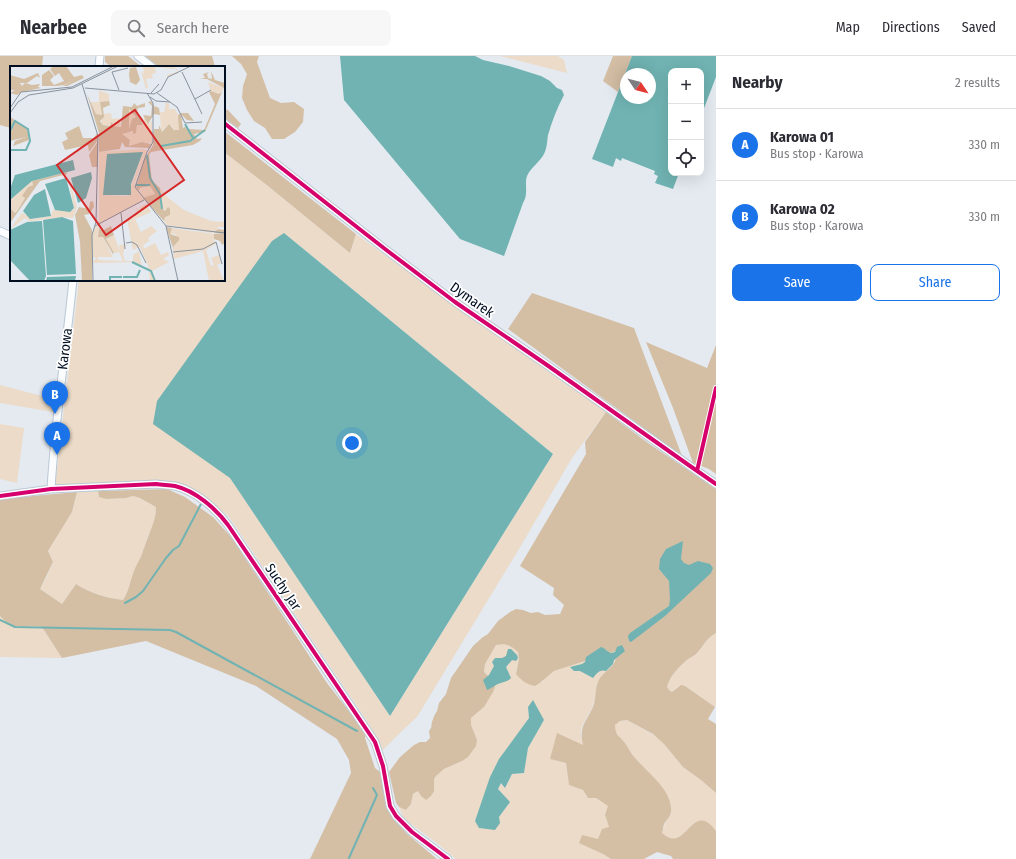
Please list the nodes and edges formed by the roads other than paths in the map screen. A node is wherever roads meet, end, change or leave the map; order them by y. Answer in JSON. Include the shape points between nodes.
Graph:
{"nodes":[{"id":1,"x":100,"y":56,"type":"edge"},
{"id":2,"x":138,"y":56,"type":"edge"},
{"id":3,"x":99,"y":66,"type":"edge"},
{"id":4,"x":151,"y":66,"type":"edge"},
{"id":5,"x":225,"y":124,"type":"edge"},
{"id":6,"x":0,"y":230,"type":"edge"},
{"id":7,"x":10,"y":235,"type":"edge"},
{"id":8,"x":73,"y":281,"type":"edge"},
{"id":9,"x":716,"y":484,"type":"edge"},
{"id":10,"x":51,"y":489,"type":"junction"},
{"id":11,"x":0,"y":496,"type":"edge"},
{"id":12,"x":448,"y":859,"type":"edge"}],
"edges":[{"from":1,"to":3,"type":"street"},
{"from":2,"to":4,"type":"street"},
{"from":5,"to":9,"type":"street","name":"Dymarek","via":[[455,302]]},
{"from":6,"to":7,"type":"street"},
{"from":8,"to":10,"type":"street","name":"Karowa"},
{"from":10,"to":11,"type":"street","name":"Suchy Jar"},
{"from":10,"to":12,"type":"street","name":"Suchy Jar","via":[[167,485],[190,492],[210,506],[228,525],[375,742],[383,766],[390,806],[396,816],[412,832]]}]}
